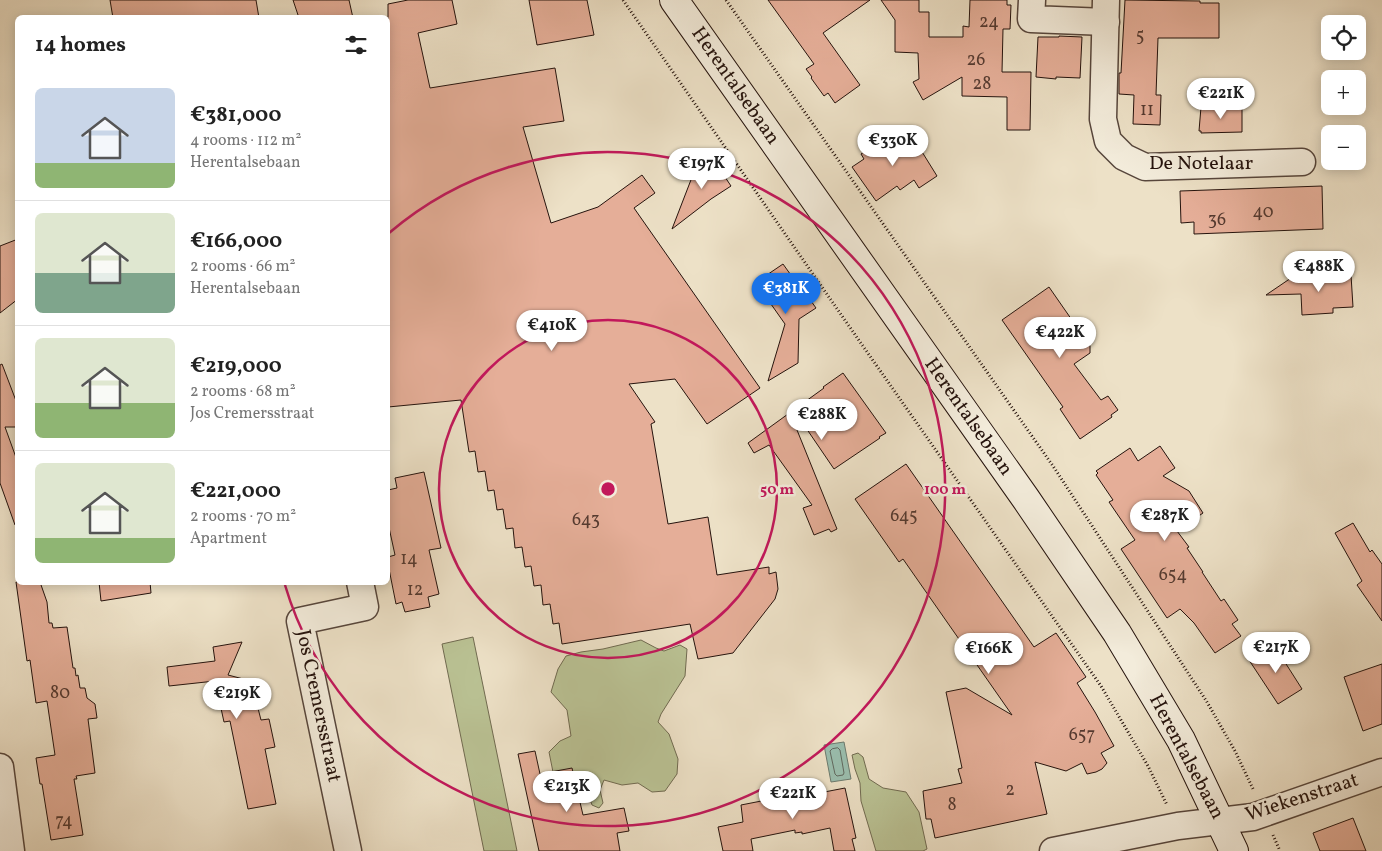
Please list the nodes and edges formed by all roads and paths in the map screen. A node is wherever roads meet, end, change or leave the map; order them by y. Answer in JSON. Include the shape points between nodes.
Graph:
{"nodes":[{"id":1,"x":623,"y":0,"type":"edge"},
{"id":2,"x":674,"y":0,"type":"edge"},
{"id":3,"x":726,"y":0,"type":"edge"},
{"id":4,"x":1032,"y":0,"type":"edge"},
{"id":5,"x":1106,"y":11,"type":"edge"},
{"id":6,"x":1302,"y":162,"type":"dead end"},
{"id":7,"x":361,"y":585,"type":"edge"},
{"id":8,"x":0,"y":766,"type":"edge"},
{"id":9,"x":1382,"y":772,"type":"edge"},
{"id":10,"x":1264,"y":814,"type":"junction"},
{"id":11,"x":1220,"y":821,"type":"junction"},
{"id":12,"x":1178,"y":826,"type":"junction"},
{"id":13,"x":11,"y":851,"type":"edge"},
{"id":14,"x":348,"y":851,"type":"edge"},
{"id":15,"x":1053,"y":851,"type":"edge"},
{"id":16,"x":1234,"y":851,"type":"edge"},
{"id":17,"x":1280,"y":851,"type":"edge"}],
"edges":[{"from":1,"to":12,"type":"path","via":[[1101,686],[1148,766]]},
{"from":2,"to":11,"type":"main road","name":"Herentalsebaan","via":[[1117,633],[1181,740]]},
{"from":3,"to":10,"type":"path","via":[[1053,466],[1207,702],[1235,751]]},
{"from":4,"to":5,"type":"street","name":"De Notelaar","via":[[1031,19]]},
{"from":5,"to":6,"type":"street","name":"De Notelaar","via":[[1103,119],[1108,141],[1124,157],[1145,167]]},
{"from":7,"to":14,"type":"street","name":"Jos Cremersstraat","via":[[365,607],[300,621]]},
{"from":8,"to":13,"type":"street"},
{"from":9,"to":10,"type":"street","name":"Wiekenstraat"},
{"from":10,"to":11,"type":"street","name":"Wiekenstraat"},
{"from":10,"to":17,"type":"path"},
{"from":11,"to":12,"type":"street","name":"Wiekenstraat"},
{"from":11,"to":16,"type":"main road","name":"Herentalsebaan"},
{"from":12,"to":15,"type":"street","name":"Wiekenstraat"}]}
